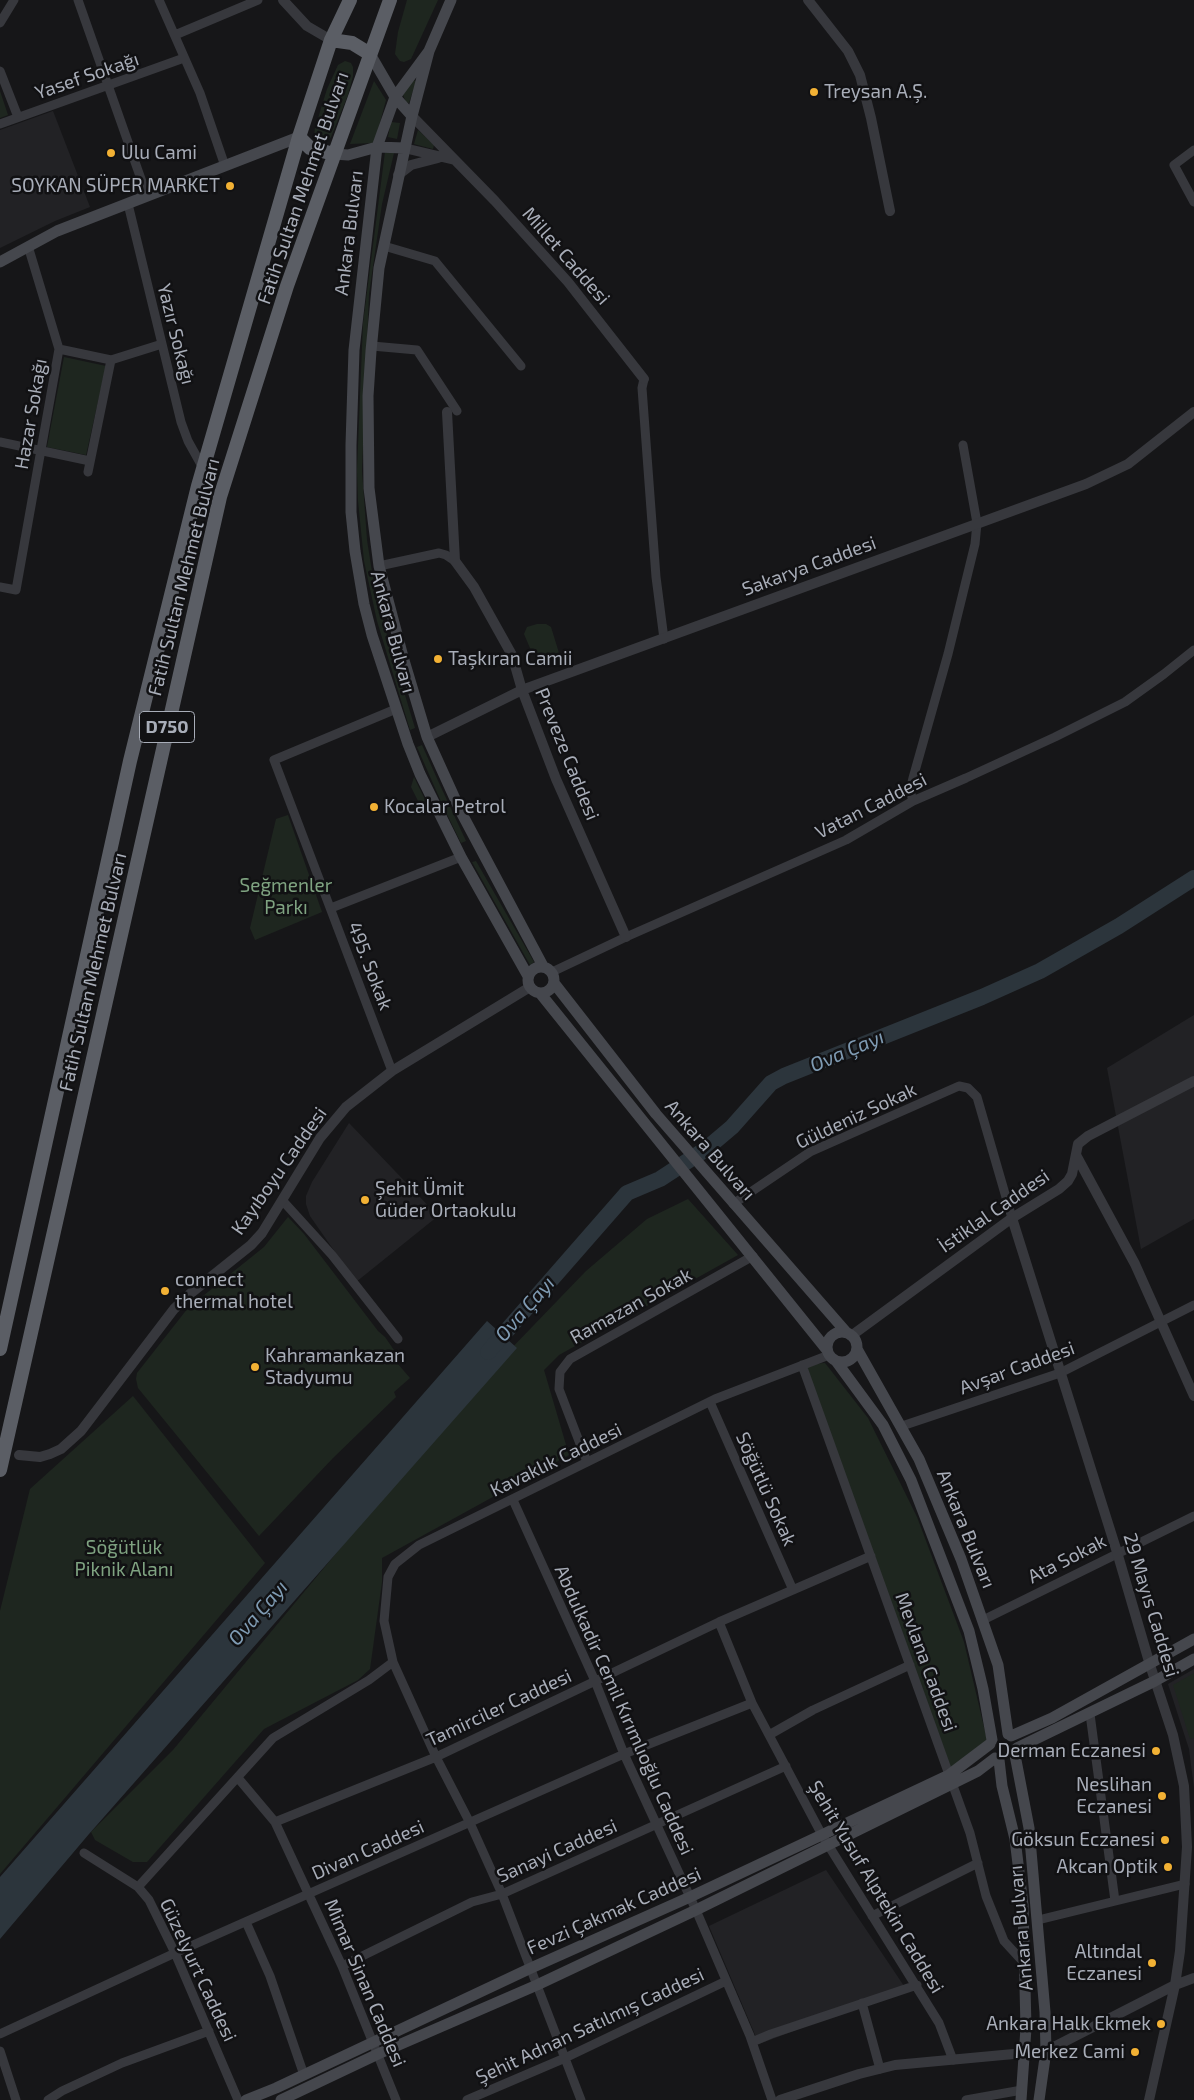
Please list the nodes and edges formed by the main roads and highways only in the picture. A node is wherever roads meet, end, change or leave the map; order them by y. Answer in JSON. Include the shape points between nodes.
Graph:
{"nodes":[{"id":1,"x":350,"y":0,"type":"edge"},
{"id":2,"x":390,"y":0,"type":"edge"},
{"id":3,"x":452,"y":0,"type":"edge"},
{"id":4,"x":331,"y":40,"type":"junction"},
{"id":5,"x":428,"y":51,"type":"junction"},
{"id":6,"x":370,"y":54,"type":"junction"},
{"id":7,"x":395,"y":97,"type":"junction"},
{"id":8,"x":412,"y":116,"type":"junction"},
{"id":9,"x":299,"y":138,"type":"junction"},
{"id":10,"x":377,"y":147,"type":"junction"},
{"id":11,"x":404,"y":148,"type":"junction"},
{"id":12,"x":334,"y":154,"type":"junction"},
{"id":13,"x":0,"y":262,"type":"edge"},
{"id":14,"x":427,"y":737,"type":"junction"},
{"id":15,"x":408,"y":744,"type":"junction"},
{"id":16,"x":480,"y":850,"type":"junction"},
{"id":17,"x":461,"y":856,"type":"junction"},
{"id":18,"x":550,"y":974,"type":"junction"},
{"id":19,"x":533,"y":985,"type":"junction"},
{"id":20,"x":849,"y":1335,"type":"junction"},
{"id":21,"x":0,"y":1349,"type":"edge"},
{"id":22,"x":857,"y":1349,"type":"junction"},
{"id":23,"x":831,"y":1355,"type":"junction"},
{"id":24,"x":0,"y":1470,"type":"edge"},
{"id":25,"x":1194,"y":1639,"type":"edge"},
{"id":26,"x":1194,"y":1659,"type":"edge"},
{"id":27,"x":1010,"y":1735,"type":"junction"},
{"id":28,"x":991,"y":1742,"type":"junction"},
{"id":29,"x":1016,"y":1751,"type":"junction"},
{"id":30,"x":997,"y":1759,"type":"junction"},
{"id":31,"x":950,"y":1779,"type":"junction"},
{"id":32,"x":825,"y":1840,"type":"junction"},
{"id":33,"x":1021,"y":2095,"type":"edge"},
{"id":34,"x":246,"y":2100,"type":"edge"},
{"id":35,"x":281,"y":2100,"type":"edge"},
{"id":36,"x":1039,"y":2100,"type":"edge"}],
"edges":[{"from":1,"to":4,"type":"highway","name":"Fatih Sultan Mehmet Bulvarı","number":"D750"},
{"from":2,"to":6,"type":"highway","name":"Fatih Sultan Mehmet Bulvarı","number":"D750"},
{"from":3,"to":5,"type":"main road","name":"Ankara Bulvarı"},
{"from":4,"to":6,"type":"highway","via":[[352,43]]},
{"from":4,"to":9,"type":"highway","name":"Fatih Sultan Mehmet Bulvarı","number":"D750"},
{"from":5,"to":7,"type":"main road","name":"Ankara Bulvarı"},
{"from":5,"to":8,"type":"main road","name":"Ankara Bulvarı"},
{"from":6,"to":7,"type":"main road"},
{"from":6,"to":12,"type":"highway","name":"Fatih Sultan Mehmet Bulvarı","number":"D750"},
{"from":7,"to":8,"type":"main road"},
{"from":7,"to":10,"type":"main road","name":"Ankara Bulvarı"},
{"from":8,"to":11,"type":"main road","name":"Ankara Bulvarı"},
{"from":9,"to":12,"type":"highway","via":[[310,148]]},
{"from":9,"to":13,"type":"main road","via":[[57,231]]},
{"from":9,"to":21,"type":"highway","name":"Fatih Sultan Mehmet Bulvarı","number":"D750","via":[[203,468],[130,761]]},
{"from":10,"to":11,"type":"main road","name":"Ankara Bulvarı"},
{"from":10,"to":12,"type":"main road","name":"Ankara Bulvarı"},
{"from":10,"to":15,"type":"main road","name":"Ankara Bulvarı","via":[[354,350],[351,512],[364,604]]},
{"from":11,"to":14,"type":"main road","name":"Ankara Bulvarı","via":[[379,268],[368,396],[369,488],[379,566]]},
{"from":12,"to":24,"type":"highway","name":"Fatih Sultan Mehmet Bulvarı","number":"D750","via":[[287,286],[220,498]]},
{"from":14,"to":15,"type":"main road"},
{"from":14,"to":16,"type":"main road","name":"Ankara Bulvarı"},
{"from":15,"to":17,"type":"main road","name":"Ankara Bulvarı"},
{"from":16,"to":17,"type":"main road"},
{"from":16,"to":18,"type":"main road","name":"Ankara Bulvarı"},
{"from":17,"to":19,"type":"main road","name":"Ankara Bulvarı"},
{"from":18,"to":19,"type":"main road","via":[[532,970]]},
{"from":18,"to":19,"type":"main road","via":[[550,990]]},
{"from":18,"to":20,"type":"main road","name":"Ankara Bulvarı","via":[[656,1114]]},
{"from":19,"to":23,"type":"main road","name":"Ankara Bulvarı"},
{"from":20,"to":22,"type":"main road","name":"Ankara Bulvarı","via":[[855,1340]]},
{"from":20,"to":23,"type":"main road","via":[[842,1332],[832,1336],[829,1340]]},
{"from":22,"to":23,"type":"main road","via":[[849,1360]]},
{"from":22,"to":27,"type":"main road","name":"Ankara Bulvarı","via":[[902,1426],[961,1559],[998,1665]]},
{"from":23,"to":28,"type":"main road","name":"Ankara Bulvarı","via":[[883,1425],[911,1480],[969,1631]]},
{"from":25,"to":27,"type":"main road","via":[[1052,1718]]},
{"from":26,"to":29,"type":"main road"},
{"from":27,"to":28,"type":"main road","via":[[998,1735]]},
{"from":27,"to":29,"type":"main road","via":[[1016,1741]]},
{"from":28,"to":30,"type":"main road","via":[[991,1751]]},
{"from":28,"to":31,"type":"main road","name":"Fevzi Çakmak Caddesi"},
{"from":29,"to":30,"type":"main road","via":[[1006,1760]]},
{"from":29,"to":36,"type":"main road","name":"Ankara Bulvarı","via":[[1029,1828],[1045,2012],[1046,2051]]},
{"from":30,"to":31,"type":"main road","name":"Fevzi Çakmak Caddesi","via":[[978,1771]]},
{"from":30,"to":33,"type":"main road","name":"Ankara Bulvarı","via":[[1016,1839],[1023,1905],[1026,1965]]},
{"from":31,"to":32,"type":"main road","name":"Fevzi Çakmak Caddesi"},
{"from":32,"to":34,"type":"main road","name":"Fevzi Çakmak Caddesi","via":[[530,1968]]},
{"from":32,"to":35,"type":"main road","name":"Fevzi Çakmak Caddesi","via":[[696,1910]]}]}
